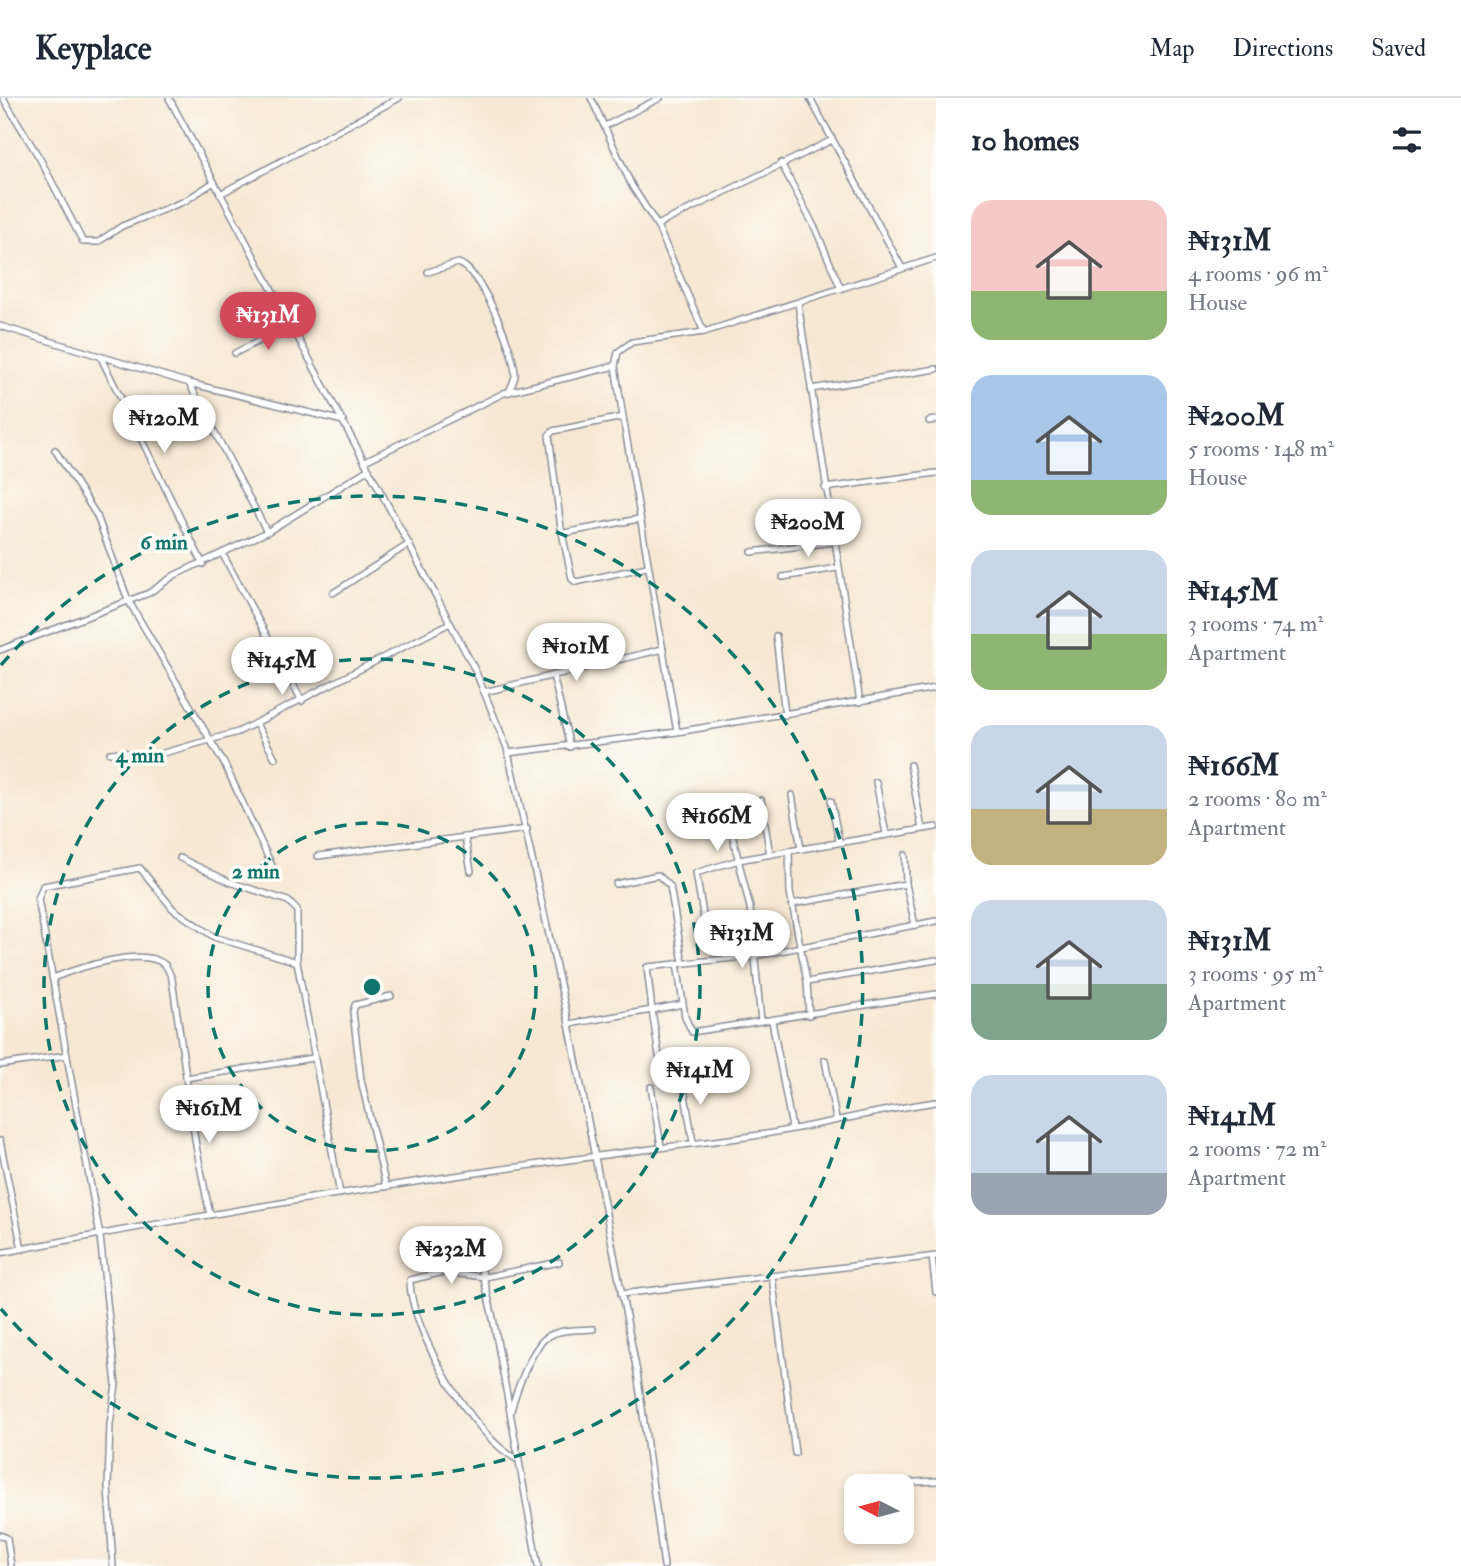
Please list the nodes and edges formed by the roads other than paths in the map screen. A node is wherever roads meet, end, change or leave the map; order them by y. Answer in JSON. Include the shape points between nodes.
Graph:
{"nodes":[{"id":1,"x":2,"y":98,"type":"edge"},
{"id":2,"x":169,"y":98,"type":"edge"},
{"id":3,"x":399,"y":98,"type":"edge"},
{"id":4,"x":591,"y":98,"type":"edge"},
{"id":5,"x":660,"y":98,"type":"edge"},
{"id":6,"x":810,"y":98,"type":"edge"},
{"id":7,"x":605,"y":125,"type":"junction"},
{"id":8,"x":832,"y":140,"type":"junction"},
{"id":9,"x":781,"y":163,"type":"junction"},
{"id":10,"x":214,"y":182,"type":"junction"},
{"id":11,"x":220,"y":194,"type":"junction"},
{"id":12,"x":657,"y":225,"type":"junction"},
{"id":13,"x":936,"y":258,"type":"edge"},
{"id":14,"x":902,"y":268,"type":"junction"},
{"id":15,"x":428,"y":272,"type":"dead end"},
{"id":16,"x":841,"y":289,"type":"junction"},
{"id":17,"x":798,"y":303,"type":"junction"},
{"id":18,"x":291,"y":325,"type":"junction"},
{"id":19,"x":0,"y":327,"type":"edge"},
{"id":20,"x":704,"y":332,"type":"junction"},
{"id":21,"x":235,"y":353,"type":"dead end"},
{"id":22,"x":101,"y":358,"type":"junction"},
{"id":23,"x":615,"y":366,"type":"junction"},
{"id":24,"x":936,"y":369,"type":"edge"},
{"id":25,"x":189,"y":383,"type":"junction"},
{"id":26,"x":811,"y":389,"type":"junction"},
{"id":27,"x":509,"y":392,"type":"junction"},
{"id":28,"x":623,"y":417,"type":"junction"},
{"id":29,"x":936,"y":420,"type":"edge"},
{"id":30,"x":343,"y":421,"type":"junction"},
{"id":31,"x":929,"y":421,"type":"dead end"},
{"id":32,"x":55,"y":450,"type":"dead end"},
{"id":33,"x":365,"y":461,"type":"junction"},
{"id":34,"x":369,"y":469,"type":"junction"},
{"id":35,"x":936,"y":473,"type":"edge"},
{"id":36,"x":825,"y":488,"type":"junction"},
{"id":37,"x":639,"y":519,"type":"junction"},
{"id":38,"x":267,"y":532,"type":"junction"},
{"id":39,"x":564,"y":533,"type":"junction"},
{"id":40,"x":834,"y":542,"type":"junction"},
{"id":41,"x":409,"y":544,"type":"junction"},
{"id":42,"x":752,"y":552,"type":"dead end"},
{"id":43,"x":222,"y":553,"type":"junction"},
{"id":44,"x":203,"y":564,"type":"junction"},
{"id":45,"x":647,"y":566,"type":"junction"},
{"id":46,"x":838,"y":568,"type":"junction"},
{"id":47,"x":783,"y":577,"type":"dead end"},
{"id":48,"x":333,"y":593,"type":"dead end"},
{"id":49,"x":128,"y":600,"type":"junction"},
{"id":50,"x":450,"y":623,"type":"junction"},
{"id":51,"x":776,"y":636,"type":"dead end"},
{"id":52,"x":663,"y":649,"type":"junction"},
{"id":53,"x":0,"y":650,"type":"edge"},
{"id":54,"x":553,"y":675,"type":"junction"},
{"id":55,"x":936,"y":688,"type":"edge"},
{"id":56,"x":484,"y":692,"type":"junction"},
{"id":57,"x":302,"y":701,"type":"junction"},
{"id":58,"x":860,"y":702,"type":"junction"},
{"id":59,"x":785,"y":715,"type":"junction"},
{"id":60,"x":256,"y":724,"type":"junction"},
{"id":61,"x":677,"y":732,"type":"junction"},
{"id":62,"x":211,"y":741,"type":"junction"},
{"id":63,"x":570,"y":747,"type":"junction"},
{"id":64,"x":110,"y":753,"type":"dead end"},
{"id":65,"x":508,"y":753,"type":"junction"},
{"id":66,"x":275,"y":758,"type":"dead end"},
{"id":67,"x":910,"y":765,"type":"dead end"},
{"id":68,"x":876,"y":782,"type":"dead end"},
{"id":69,"x":792,"y":795,"type":"dead end"},
{"id":70,"x":761,"y":800,"type":"dead end"},
{"id":71,"x":831,"y":801,"type":"dead end"},
{"id":72,"x":728,"y":817,"type":"dead end"},
{"id":73,"x":936,"y":827,"type":"edge"},
{"id":74,"x":527,"y":829,"type":"junction"},
{"id":75,"x":922,"y":830,"type":"junction"},
{"id":76,"x":886,"y":834,"type":"junction"},
{"id":77,"x":465,"y":837,"type":"junction"},
{"id":78,"x":839,"y":841,"type":"junction"},
{"id":79,"x":801,"y":849,"type":"junction"},
{"id":80,"x":789,"y":851,"type":"junction"},
{"id":81,"x":770,"y":855,"type":"junction"},
{"id":82,"x":905,"y":855,"type":"dead end"},
{"id":83,"x":318,"y":856,"type":"dead end"},
{"id":84,"x":180,"y":858,"type":"dead end"},
{"id":85,"x":739,"y":860,"type":"junction"},
{"id":86,"x":273,"y":868,"type":"dead end"},
{"id":87,"x":471,"y":871,"type":"dead end"},
{"id":88,"x":617,"y":884,"type":"dead end"},
{"id":89,"x":906,"y":884,"type":"junction"},
{"id":90,"x":792,"y":904,"type":"junction"},
{"id":91,"x":704,"y":920,"type":"dead end"},
{"id":92,"x":936,"y":921,"type":"edge"},
{"id":93,"x":915,"y":925,"type":"junction"},
{"id":94,"x":801,"y":946,"type":"junction"},
{"id":95,"x":754,"y":956,"type":"junction"},
{"id":96,"x":936,"y":960,"type":"edge"},
{"id":97,"x":297,"y":962,"type":"junction"},
{"id":98,"x":680,"y":963,"type":"junction"},
{"id":99,"x":52,"y":978,"type":"junction"},
{"id":100,"x":807,"y":982,"type":"junction"},
{"id":101,"x":936,"y":994,"type":"edge"},
{"id":102,"x":391,"y":996,"type":"dead end"},
{"id":103,"x":683,"y":1004,"type":"junction"},
{"id":104,"x":652,"y":1010,"type":"junction"},
{"id":105,"x":809,"y":1015,"type":"junction"},
{"id":106,"x":761,"y":1021,"type":"junction"},
{"id":107,"x":772,"y":1021,"type":"junction"},
{"id":108,"x":569,"y":1024,"type":"junction"},
{"id":109,"x":67,"y":1055,"type":"junction"},
{"id":110,"x":659,"y":1056,"type":"dead end"},
{"id":111,"x":313,"y":1058,"type":"junction"},
{"id":112,"x":825,"y":1060,"type":"dead end"},
{"id":113,"x":0,"y":1065,"type":"edge"},
{"id":114,"x":682,"y":1077,"type":"dead end"},
{"id":115,"x":186,"y":1078,"type":"junction"},
{"id":116,"x":651,"y":1087,"type":"dead end"},
{"id":117,"x":936,"y":1102,"type":"edge"},
{"id":118,"x":836,"y":1119,"type":"junction"},
{"id":119,"x":792,"y":1128,"type":"junction"},
{"id":120,"x":0,"y":1141,"type":"edge"},
{"id":121,"x":693,"y":1142,"type":"junction"},
{"id":122,"x":661,"y":1146,"type":"junction"},
{"id":123,"x":594,"y":1157,"type":"junction"},
{"id":124,"x":386,"y":1187,"type":"junction"},
{"id":125,"x":340,"y":1194,"type":"junction"},
{"id":126,"x":210,"y":1215,"type":"junction"},
{"id":127,"x":100,"y":1236,"type":"junction"},
{"id":128,"x":22,"y":1249,"type":"junction"},
{"id":129,"x":477,"y":1249,"type":"dead end"},
{"id":130,"x":0,"y":1253,"type":"edge"},
{"id":131,"x":934,"y":1257,"type":"edge"},
{"id":132,"x":559,"y":1262,"type":"dead end"},
{"id":133,"x":772,"y":1276,"type":"junction"},
{"id":134,"x":485,"y":1277,"type":"junction"},
{"id":135,"x":936,"y":1292,"type":"edge"},
{"id":136,"x":621,"y":1294,"type":"junction"},
{"id":137,"x":593,"y":1329,"type":"dead end"},
{"id":138,"x":510,"y":1414,"type":"junction"},
{"id":139,"x":795,"y":1453,"type":"dead end"},
{"id":140,"x":519,"y":1460,"type":"junction"},
{"id":141,"x":936,"y":1482,"type":"edge"},
{"id":142,"x":914,"y":1483,"type":"edge"},
{"id":143,"x":0,"y":1535,"type":"edge"},
{"id":144,"x":11,"y":1566,"type":"edge"},
{"id":145,"x":113,"y":1566,"type":"edge"},
{"id":146,"x":538,"y":1566,"type":"edge"},
{"id":147,"x":664,"y":1566,"type":"edge"}],
"edges":[{"from":1,"to":10,"type":"street","via":[[83,242],[98,242],[122,226],[185,201]]},
{"from":2,"to":10,"type":"street"},
{"from":3,"to":11,"type":"street"},
{"from":4,"to":7,"type":"street"},
{"from":5,"to":7,"type":"street"},
{"from":6,"to":8,"type":"street"},
{"from":7,"to":12,"type":"street","via":[[632,186]]},
{"from":8,"to":9,"type":"street"},
{"from":8,"to":14,"type":"street"},
{"from":9,"to":12,"type":"street"},
{"from":9,"to":16,"type":"street"},
{"from":10,"to":11,"type":"street"},
{"from":11,"to":18,"type":"street"},
{"from":12,"to":20,"type":"street"},
{"from":13,"to":14,"type":"street"},
{"from":14,"to":16,"type":"street"},
{"from":15,"to":27,"type":"street","via":[[458,263],[470,269],[508,341],[515,378]]},
{"from":16,"to":17,"type":"street"},
{"from":17,"to":20,"type":"street"},
{"from":17,"to":26,"type":"street"},
{"from":18,"to":21,"type":"street"},
{"from":18,"to":30,"type":"street"},
{"from":19,"to":22,"type":"street"},
{"from":20,"to":23,"type":"street","via":[[632,342],[618,352]]},
{"from":22,"to":25,"type":"street"},
{"from":22,"to":44,"type":"street"},
{"from":23,"to":27,"type":"street"},
{"from":23,"to":28,"type":"street"},
{"from":24,"to":26,"type":"street"},
{"from":25,"to":30,"type":"street"},
{"from":25,"to":38,"type":"street"},
{"from":26,"to":36,"type":"street"},
{"from":27,"to":33,"type":"street"},
{"from":28,"to":37,"type":"street"},
{"from":28,"to":39,"type":"street","via":[[549,435]]},
{"from":29,"to":31,"type":"street"},
{"from":30,"to":33,"type":"street"},
{"from":32,"to":49,"type":"street","via":[[97,516]]},
{"from":33,"to":34,"type":"street"},
{"from":34,"to":38,"type":"street"},
{"from":34,"to":41,"type":"street"},
{"from":35,"to":36,"type":"street"},
{"from":36,"to":40,"type":"street"},
{"from":37,"to":39,"type":"street"},
{"from":37,"to":45,"type":"street"},
{"from":38,"to":43,"type":"street"},
{"from":39,"to":45,"type":"street","via":[[576,582]]},
{"from":40,"to":42,"type":"street"},
{"from":40,"to":46,"type":"street"},
{"from":41,"to":48,"type":"street"},
{"from":41,"to":50,"type":"street"},
{"from":43,"to":44,"type":"street"},
{"from":43,"to":57,"type":"street"},
{"from":44,"to":49,"type":"street"},
{"from":45,"to":52,"type":"street"},
{"from":46,"to":47,"type":"street"},
{"from":46,"to":58,"type":"street"},
{"from":49,"to":53,"type":"street"},
{"from":49,"to":62,"type":"street"},
{"from":50,"to":56,"type":"street"},
{"from":50,"to":57,"type":"street"},
{"from":51,"to":59,"type":"street"},
{"from":52,"to":54,"type":"street"},
{"from":52,"to":61,"type":"street"},
{"from":54,"to":56,"type":"street"},
{"from":54,"to":63,"type":"street"},
{"from":55,"to":58,"type":"street"},
{"from":56,"to":65,"type":"street"},
{"from":57,"to":60,"type":"street"},
{"from":58,"to":59,"type":"street"},
{"from":59,"to":61,"type":"street"},
{"from":60,"to":62,"type":"street"},
{"from":60,"to":66,"type":"street"},
{"from":61,"to":63,"type":"street"},
{"from":62,"to":64,"type":"street","via":[[146,758]]},
{"from":62,"to":86,"type":"street"},
{"from":63,"to":65,"type":"street"},
{"from":65,"to":74,"type":"street"},
{"from":67,"to":75,"type":"street"},
{"from":68,"to":76,"type":"street"},
{"from":69,"to":79,"type":"street"},
{"from":70,"to":81,"type":"street"},
{"from":71,"to":78,"type":"street"},
{"from":72,"to":85,"type":"street"},
{"from":73,"to":75,"type":"street"},
{"from":74,"to":77,"type":"street"},
{"from":74,"to":108,"type":"street"},
{"from":75,"to":76,"type":"street"},
{"from":76,"to":78,"type":"street"},
{"from":77,"to":83,"type":"street"},
{"from":77,"to":87,"type":"street"},
{"from":78,"to":79,"type":"street"},
{"from":79,"to":80,"type":"street"},
{"from":80,"to":81,"type":"street"},
{"from":80,"to":90,"type":"street"},
{"from":81,"to":85,"type":"street"},
{"from":82,"to":89,"type":"street"},
{"from":84,"to":97,"type":"street","via":[[230,882],[288,901],[297,910]]},
{"from":85,"to":91,"type":"street","via":[[696,873]]},
{"from":85,"to":95,"type":"street"},
{"from":88,"to":98,"type":"street","via":[[658,875],[666,880]]},
{"from":89,"to":90,"type":"street"},
{"from":89,"to":93,"type":"street"},
{"from":90,"to":94,"type":"street"},
{"from":92,"to":93,"type":"street"},
{"from":93,"to":94,"type":"street"},
{"from":94,"to":95,"type":"street"},
{"from":94,"to":100,"type":"street"},
{"from":95,"to":98,"type":"street"},
{"from":95,"to":106,"type":"street"},
{"from":96,"to":100,"type":"street"},
{"from":97,"to":99,"type":"street","via":[[214,937],[173,909],[143,870],[136,868],[40,889]]},
{"from":97,"to":111,"type":"street"},
{"from":98,"to":103,"type":"street"},
{"from":98,"to":104,"type":"street","via":[[645,969]]},
{"from":99,"to":109,"type":"street"},
{"from":99,"to":115,"type":"street","via":[[97,961],[155,959],[166,965]]},
{"from":100,"to":105,"type":"street"},
{"from":101,"to":105,"type":"street"},
{"from":102,"to":124,"type":"street","via":[[361,1002],[353,1012],[361,1080]]},
{"from":103,"to":104,"type":"street"},
{"from":103,"to":106,"type":"street","via":[[692,1032]]},
{"from":104,"to":108,"type":"street"},
{"from":104,"to":110,"type":"street"},
{"from":105,"to":107,"type":"street"},
{"from":106,"to":107,"type":"street"},
{"from":107,"to":119,"type":"street"},
{"from":108,"to":123,"type":"street"},
{"from":109,"to":113,"type":"street"},
{"from":109,"to":127,"type":"street"},
{"from":111,"to":115,"type":"street"},
{"from":111,"to":125,"type":"street"},
{"from":112,"to":118,"type":"street"},
{"from":114,"to":121,"type":"street"},
{"from":115,"to":126,"type":"street"},
{"from":116,"to":122,"type":"street"},
{"from":117,"to":118,"type":"street"},
{"from":118,"to":119,"type":"street"},
{"from":119,"to":121,"type":"street"},
{"from":120,"to":128,"type":"street"},
{"from":121,"to":122,"type":"street"},
{"from":122,"to":123,"type":"street"},
{"from":123,"to":124,"type":"street"},
{"from":123,"to":136,"type":"street"},
{"from":124,"to":125,"type":"street"},
{"from":125,"to":126,"type":"street"},
{"from":126,"to":127,"type":"street"},
{"from":127,"to":128,"type":"street"},
{"from":127,"to":145,"type":"street","via":[[116,1385],[108,1487]]},
{"from":128,"to":130,"type":"street"},
{"from":129,"to":134,"type":"street"},
{"from":131,"to":133,"type":"street"},
{"from":131,"to":135,"type":"street"},
{"from":132,"to":134,"type":"street"},
{"from":133,"to":136,"type":"street"},
{"from":133,"to":139,"type":"street"},
{"from":134,"to":138,"type":"street"},
{"from":134,"to":140,"type":"street","via":[[444,1272],[412,1277],[413,1304],[422,1334],[460,1398],[499,1449]]},
{"from":136,"to":147,"type":"street","via":[[637,1372]]},
{"from":137,"to":138,"type":"street","via":[[544,1338],[517,1387]]},
{"from":138,"to":140,"type":"street"},
{"from":140,"to":146,"type":"street"},
{"from":141,"to":142,"type":"street"},
{"from":143,"to":144,"type":"street","via":[[7,1538]]}]}
